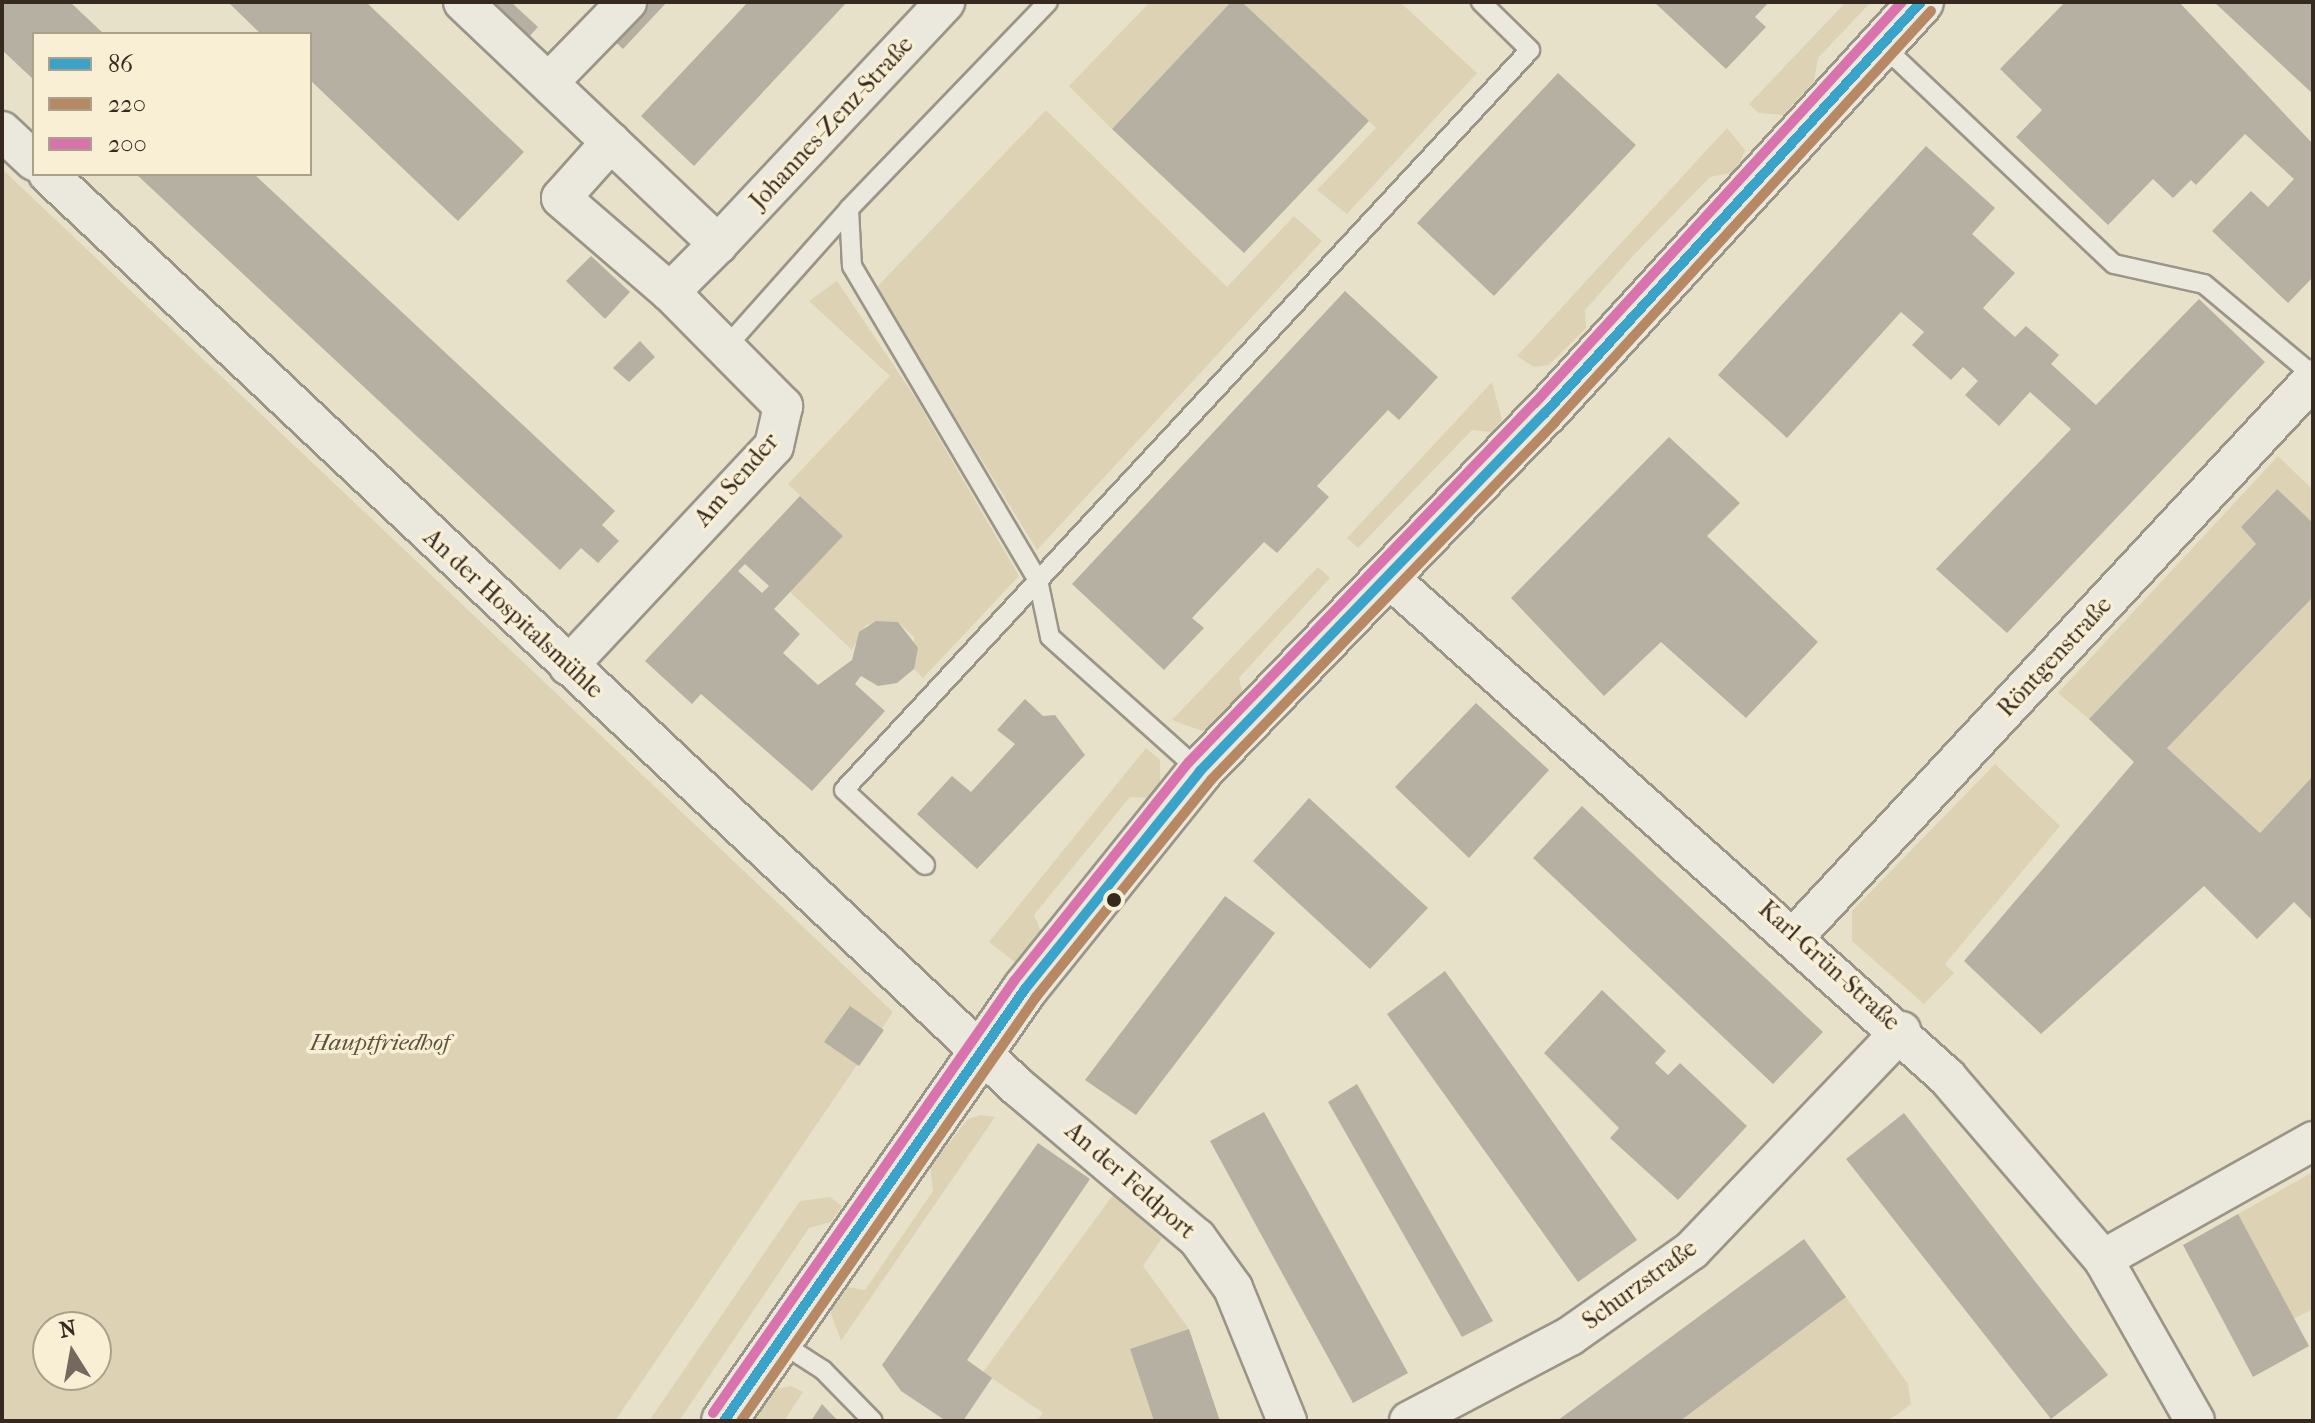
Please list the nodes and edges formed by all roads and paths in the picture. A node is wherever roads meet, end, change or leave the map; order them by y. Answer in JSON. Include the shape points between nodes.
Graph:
{"nodes":[{"id":1,"x":463,"y":2,"type":"edge"},
{"id":2,"x":627,"y":2,"type":"edge"},
{"id":3,"x":945,"y":2,"type":"edge"},
{"id":4,"x":1048,"y":2,"type":"edge"},
{"id":5,"x":1481,"y":2,"type":"edge"},
{"id":6,"x":1921,"y":2,"type":"edge"},
{"id":7,"x":1881,"y":44,"type":"junction"},
{"id":8,"x":549,"y":82,"type":"junction"},
{"id":9,"x":2,"y":131,"type":"edge"},
{"id":10,"x":611,"y":142,"type":"junction"},
{"id":11,"x":32,"y":159,"type":"edge"},
{"id":12,"x":50,"y":176,"type":"edge"},
{"id":13,"x":849,"y":209,"type":"junction"},
{"id":14,"x":718,"y":244,"type":"junction"},
{"id":15,"x":670,"y":292,"type":"junction"},
{"id":16,"x":727,"y":346,"type":"junction"},
{"id":17,"x":2313,"y":377,"type":"edge"},
{"id":18,"x":1388,"y":577,"type":"junction"},
{"id":19,"x":1038,"y":580,"type":"junction"},
{"id":20,"x":568,"y":666,"type":"junction"},
{"id":21,"x":1200,"y":771,"type":"junction"},
{"id":22,"x":925,"y":865,"type":"dead end"},
{"id":23,"x":1796,"y":935,"type":"junction"},
{"id":24,"x":1901,"y":1031,"type":"junction"},
{"id":25,"x":983,"y":1049,"type":"junction"},
{"id":26,"x":2313,"y":1141,"type":"edge"},
{"id":27,"x":2103,"y":1259,"type":"junction"},
{"id":28,"x":778,"y":1341,"type":"junction"},
{"id":29,"x":724,"y":1421,"type":"edge"},
{"id":30,"x":873,"y":1421,"type":"edge"},
{"id":31,"x":1287,"y":1421,"type":"edge"},
{"id":32,"x":1409,"y":1421,"type":"edge"},
{"id":33,"x":2195,"y":1421,"type":"edge"}],
"edges":[{"from":1,"to":8,"type":"street"},
{"from":2,"to":8,"type":"street"},
{"from":3,"to":14,"type":"street","name":"Johannes-Zenz-Straße"},
{"from":4,"to":13,"type":"lane"},
{"from":5,"to":19,"type":"lane","via":[[1530,50]]},
{"from":6,"to":7,"type":"main road"},
{"from":7,"to":17,"type":"lane","via":[[2114,264],[2204,284]]},
{"from":7,"to":18,"type":"main road"},
{"from":8,"to":10,"type":"street"},
{"from":9,"to":11,"type":"street"},
{"from":10,"to":14,"type":"street"},
{"from":10,"to":15,"type":"street","name":"Am Sender","via":[[561,198]]},
{"from":12,"to":20,"type":"street","name":"An der Hospitalsmühle"},
{"from":13,"to":16,"type":"lane"},
{"from":13,"to":19,"type":"lane","via":[[852,266]]},
{"from":14,"to":15,"type":"street"},
{"from":15,"to":16,"type":"street","name":"Am Sender"},
{"from":16,"to":20,"type":"street","name":"Am Sender","via":[[783,406],[782,432]]},
{"from":17,"to":23,"type":"street","name":"Röntgenstraße"},
{"from":18,"to":21,"type":"main road"},
{"from":18,"to":23,"type":"street","name":"Karl-Grün-Straße"},
{"from":19,"to":21,"type":"lane","via":[[1050,637]]},
{"from":19,"to":22,"type":"lane","via":[[844,790]]},
{"from":20,"to":25,"type":"street","name":"An der Hospitalsmühle"},
{"from":21,"to":25,"type":"main road","via":[[1094,898]]},
{"from":23,"to":24,"type":"street","name":"Karl-Grün-Straße"},
{"from":24,"to":27,"type":"street","name":"Karl-Grün-Straße"},
{"from":24,"to":32,"type":"street","name":"Schurzstraße","via":[[1692,1250],[1570,1336]]},
{"from":25,"to":28,"type":"main road"},
{"from":25,"to":31,"type":"street","name":"An der Feldport","via":[[1018,1087],[1197,1238],[1233,1288]]},
{"from":26,"to":27,"type":"street"},
{"from":27,"to":33,"type":"street","name":"Karl-Grün-Straße"},
{"from":28,"to":29,"type":"main road"},
{"from":28,"to":30,"type":"lane","via":[[823,1370]]}]}
